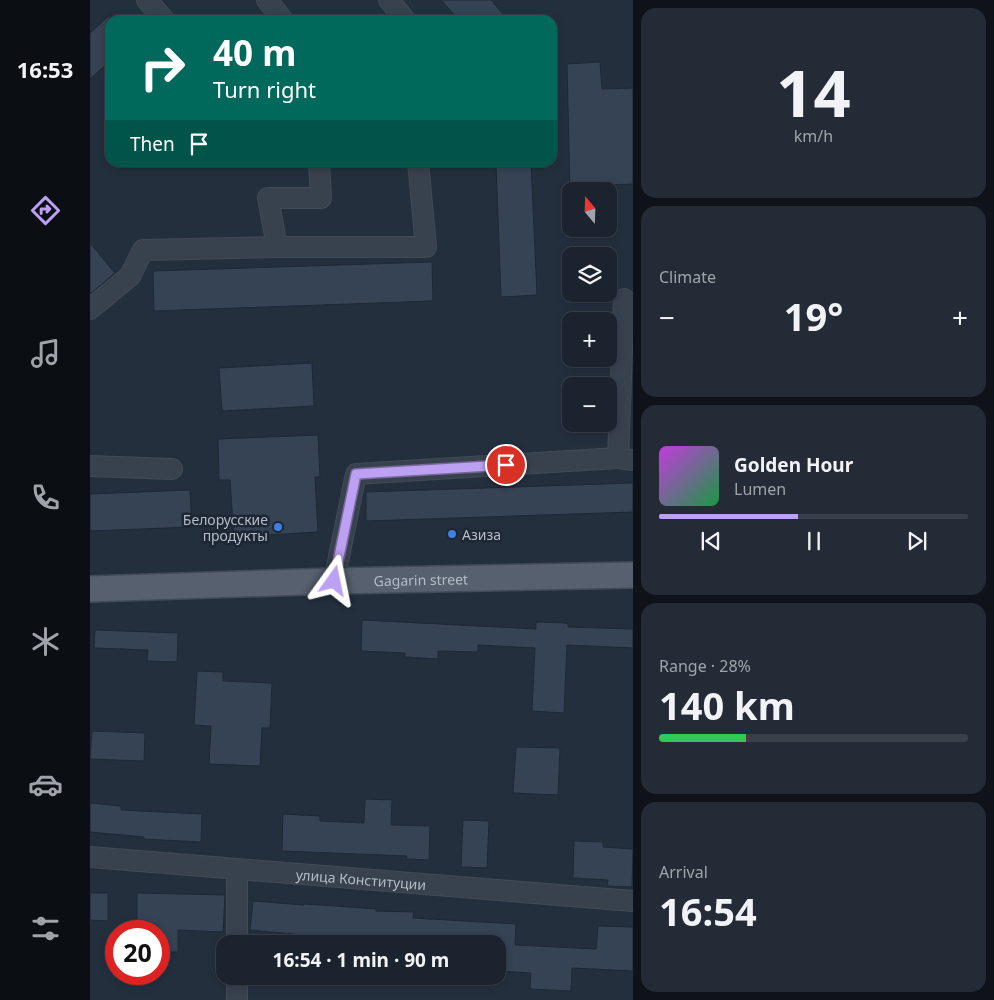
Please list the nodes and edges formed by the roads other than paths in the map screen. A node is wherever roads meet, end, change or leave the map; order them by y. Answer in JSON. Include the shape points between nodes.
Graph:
{"nodes":[{"id":1,"x":147,"y":0,"type":"edge"},
{"id":2,"x":267,"y":0,"type":"edge"},
{"id":3,"x":389,"y":0,"type":"edge"},
{"id":4,"x":160,"y":15,"type":"edge"},
{"id":5,"x":279,"y":15,"type":"edge"},
{"id":6,"x":401,"y":15,"type":"edge"},
{"id":7,"x":320,"y":167,"type":"edge"},
{"id":8,"x":418,"y":167,"type":"edge"},
{"id":9,"x":277,"y":247,"type":"junction"},
{"id":10,"x":624,"y":299,"type":"dead end"},
{"id":11,"x":90,"y":309,"type":"edge"},
{"id":12,"x":625,"y":459,"type":"edge"},
{"id":13,"x":90,"y":466,"type":"edge"},
{"id":14,"x":172,"y":469,"type":"dead end"},
{"id":15,"x":633,"y":575,"type":"edge"},
{"id":16,"x":334,"y":581,"type":"junction"},
{"id":17,"x":90,"y":588,"type":"edge"},
{"id":18,"x":90,"y":857,"type":"edge"},
{"id":19,"x":237,"y":869,"type":"junction"},
{"id":20,"x":633,"y":901,"type":"edge"},
{"id":21,"x":237,"y":935,"type":"edge"},
{"id":22,"x":237,"y":985,"type":"edge"},
{"id":23,"x":236,"y":1000,"type":"edge"}],
"edges":[{"from":1,"to":4,"type":"street"},
{"from":2,"to":5,"type":"street"},
{"from":3,"to":6,"type":"street"},
{"from":7,"to":9,"type":"street","via":[[321,198],[268,198]]},
{"from":8,"to":9,"type":"street","via":[[426,247]]},
{"from":9,"to":11,"type":"street","via":[[143,250],[130,276]]},
{"from":10,"to":12,"type":"street"},
{"from":12,"to":16,"type":"street","via":[[356,474]]},
{"from":13,"to":14,"type":"street"},
{"from":15,"to":16,"type":"main road","name":"Gagarin street"},
{"from":16,"to":17,"type":"main road","name":"Gagarin street"},
{"from":18,"to":19,"type":"street","name":"улица Конституции"},
{"from":19,"to":20,"type":"street","name":"улица Конституции"},
{"from":19,"to":21,"type":"street"},
{"from":22,"to":23,"type":"street"}]}
